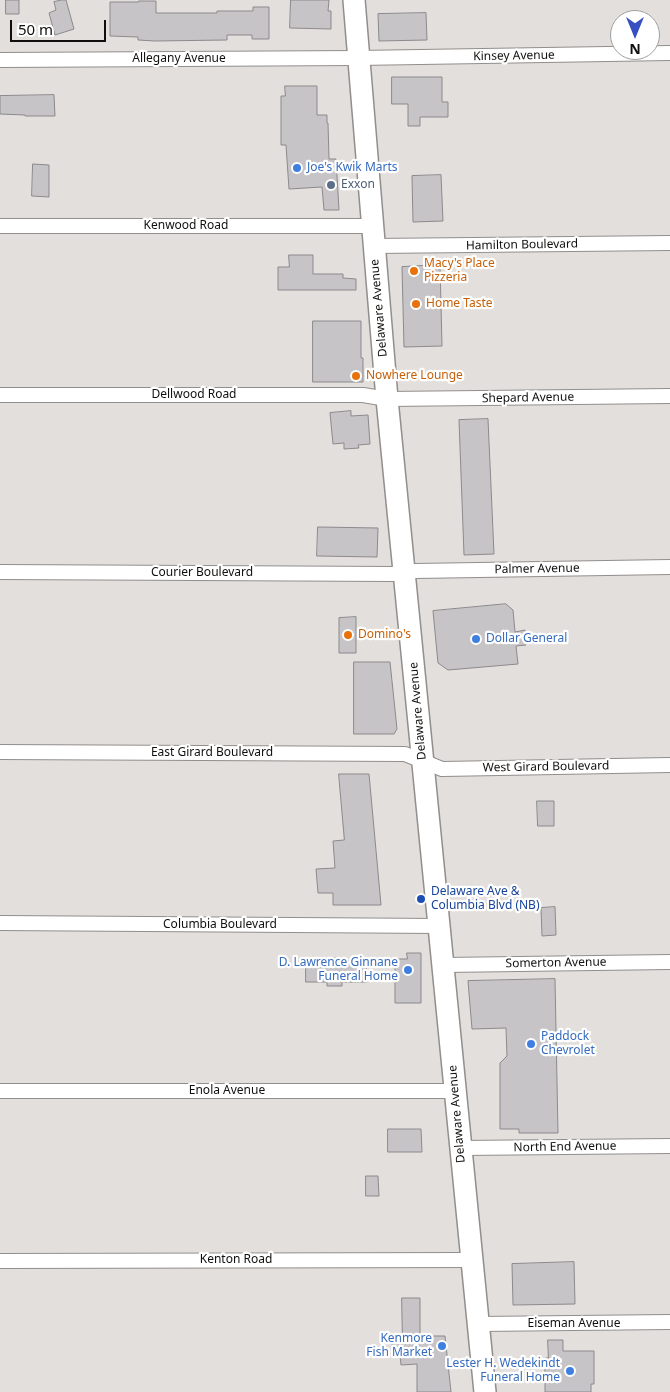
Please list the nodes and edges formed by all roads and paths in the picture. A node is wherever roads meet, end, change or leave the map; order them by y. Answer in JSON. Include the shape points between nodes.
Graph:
{"nodes":[{"id":1,"x":354,"y":0,"type":"edge"},
{"id":2,"x":670,"y":53,"type":"edge"},
{"id":3,"x":358,"y":58,"type":"junction"},
{"id":4,"x":0,"y":60,"type":"edge"},
{"id":5,"x":0,"y":226,"type":"edge"},
{"id":6,"x":373,"y":236,"type":"junction"},
{"id":7,"x":670,"y":243,"type":"edge"},
{"id":8,"x":0,"y":394,"type":"edge"},
{"id":9,"x":670,"y":396,"type":"edge"},
{"id":10,"x":387,"y":399,"type":"junction"},
{"id":11,"x":670,"y":567,"type":"edge"},
{"id":12,"x":0,"y":572,"type":"edge"},
{"id":13,"x":404,"y":572,"type":"junction"},
{"id":14,"x":0,"y":752,"type":"edge"},
{"id":15,"x":423,"y":762,"type":"junction"},
{"id":16,"x":670,"y":765,"type":"edge"},
{"id":17,"x":0,"y":923,"type":"edge"},
{"id":18,"x":439,"y":926,"type":"junction"},
{"id":19,"x":670,"y":962,"type":"edge"},
{"id":20,"x":443,"y":965,"type":"junction"},
{"id":21,"x":0,"y":1091,"type":"edge"},
{"id":22,"x":455,"y":1091,"type":"junction"},
{"id":23,"x":670,"y":1146,"type":"edge"},
{"id":24,"x":460,"y":1148,"type":"junction"},
{"id":25,"x":472,"y":1260,"type":"junction"},
{"id":26,"x":0,"y":1261,"type":"edge"},
{"id":27,"x":670,"y":1322,"type":"edge"},
{"id":28,"x":478,"y":1324,"type":"junction"},
{"id":29,"x":485,"y":1392,"type":"edge"}],
"edges":[{"from":1,"to":3,"type":"main road","name":"Delaware Avenue"},
{"from":2,"to":3,"type":"street","name":"Kinsey Avenue"},
{"from":3,"to":4,"type":"street","name":"Allegany Avenue"},
{"from":3,"to":6,"type":"main road","name":"Delaware Avenue"},
{"from":5,"to":6,"type":"street","name":"Kenwood Road"},
{"from":6,"to":7,"type":"street","name":"Hamilton Boulevard"},
{"from":6,"to":10,"type":"main road","name":"Delaware Avenue"},
{"from":8,"to":10,"type":"street","name":"Dellwood Road","via":[[363,394]]},
{"from":9,"to":10,"type":"street","name":"Shepard Avenue"},
{"from":10,"to":13,"type":"main road","name":"Delaware Avenue"},
{"from":11,"to":13,"type":"street","name":"Palmer Avenue"},
{"from":12,"to":13,"type":"street","name":"Courier Boulevard"},
{"from":13,"to":15,"type":"main road","name":"Delaware Avenue"},
{"from":14,"to":15,"type":"street","name":"East Girard Boulevard","via":[[385,753],[405,754]]},
{"from":15,"to":16,"type":"street","name":"West Girard Boulevard","via":[[442,769]]},
{"from":15,"to":18,"type":"main road","name":"Delaware Avenue"},
{"from":17,"to":18,"type":"street","name":"Columbia Boulevard"},
{"from":18,"to":20,"type":"main road","name":"Delaware Avenue"},
{"from":19,"to":20,"type":"street","name":"Somerton Avenue"},
{"from":20,"to":22,"type":"main road","name":"Delaware Avenue"},
{"from":21,"to":22,"type":"street","name":"Enola Avenue"},
{"from":22,"to":24,"type":"main road","name":"Delaware Avenue"},
{"from":23,"to":24,"type":"street","name":"North End Avenue"},
{"from":24,"to":25,"type":"main road","name":"Delaware Avenue"},
{"from":25,"to":26,"type":"street","name":"Kenton Road"},
{"from":25,"to":28,"type":"main road","name":"Delaware Avenue"},
{"from":27,"to":28,"type":"street","name":"Eiseman Avenue"},
{"from":28,"to":29,"type":"main road","name":"Delaware Avenue"}]}
